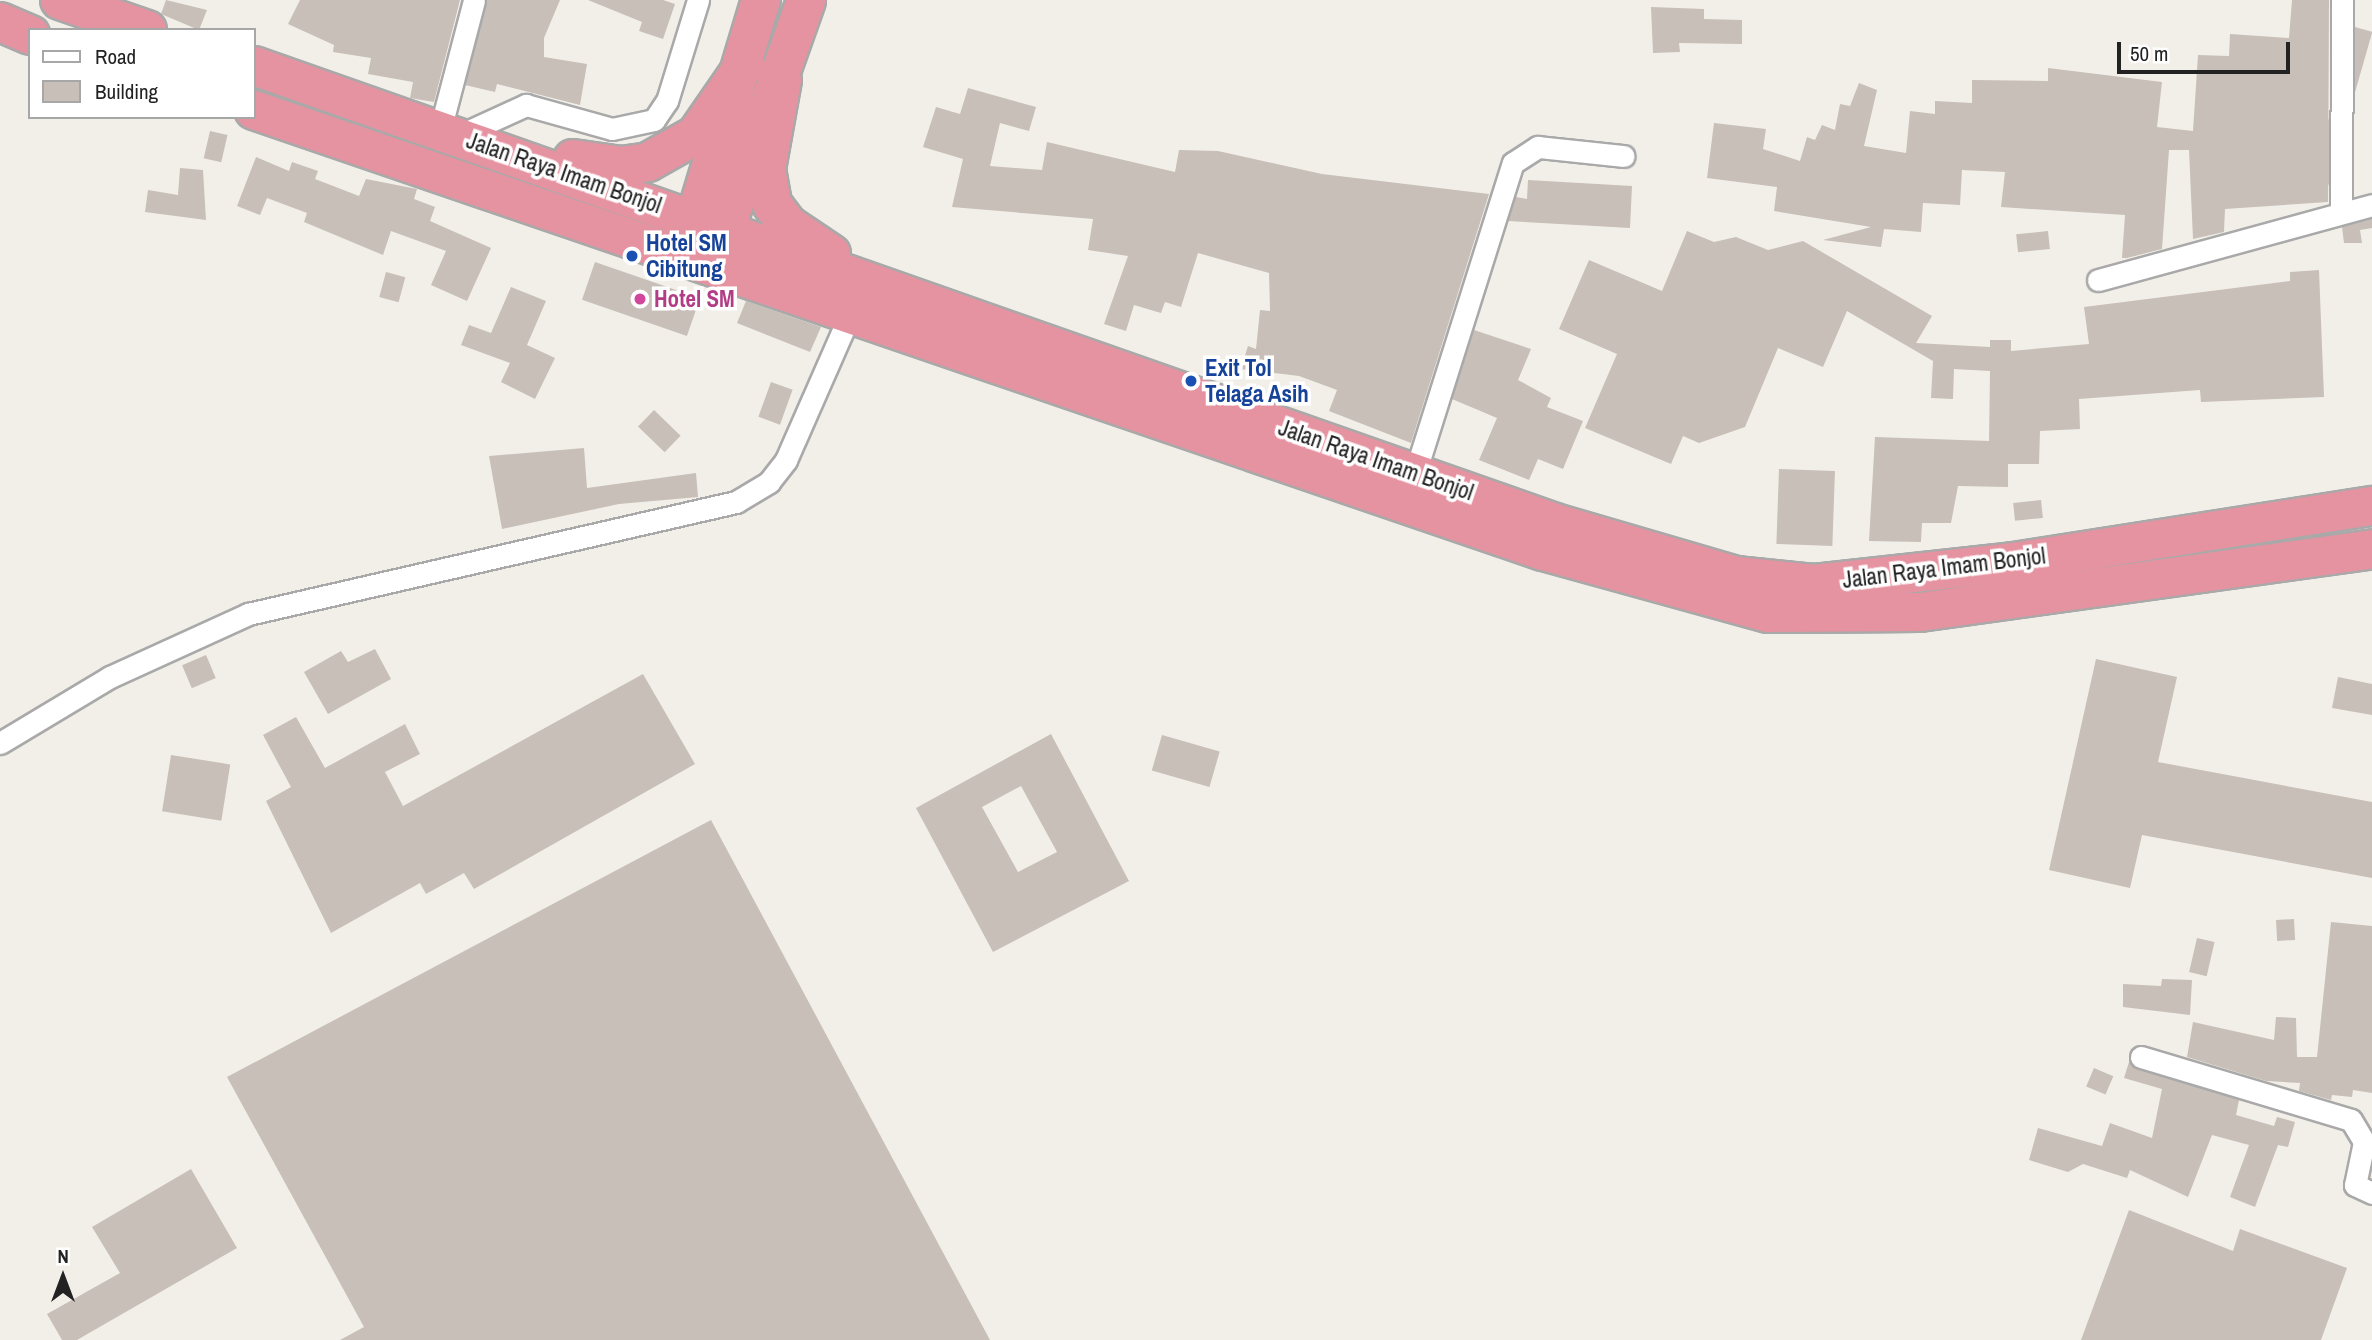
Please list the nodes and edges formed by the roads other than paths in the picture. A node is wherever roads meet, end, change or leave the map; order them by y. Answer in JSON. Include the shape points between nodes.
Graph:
{"nodes":[{"id":1,"x":61,"y":0,"type":"edge"},
{"id":2,"x":474,"y":0,"type":"edge"},
{"id":3,"x":698,"y":0,"type":"edge"},
{"id":4,"x":761,"y":0,"type":"edge"},
{"id":5,"x":806,"y":0,"type":"edge"},
{"id":6,"x":2342,"y":0,"type":"edge"},
{"id":7,"x":0,"y":22,"type":"edge"},
{"id":8,"x":141,"y":28,"type":"edge"},
{"id":9,"x":28,"y":34,"type":"edge"},
{"id":10,"x":745,"y":64,"type":"junction"},
{"id":11,"x":256,"y":67,"type":"edge"},
{"id":12,"x":782,"y":80,"type":"junction"},
{"id":13,"x":256,"y":111,"type":"edge"},
{"id":14,"x":462,"y":137,"type":"junction"},
{"id":15,"x":1624,"y":156,"type":"dead end"},
{"id":16,"x":2372,"y":205,"type":"edge"},
{"id":17,"x":2341,"y":211,"type":"junction"},
{"id":18,"x":705,"y":242,"type":"junction"},
{"id":19,"x":2098,"y":281,"type":"dead end"},
{"id":20,"x":906,"y":295,"type":"junction"},
{"id":21,"x":850,"y":314,"type":"junction"},
{"id":22,"x":1415,"y":473,"type":"junction"},
{"id":23,"x":2372,"y":506,"type":"edge"},
{"id":24,"x":2372,"y":549,"type":"edge"},
{"id":25,"x":0,"y":743,"type":"edge"},
{"id":26,"x":2141,"y":1057,"type":"dead end"},
{"id":27,"x":2372,"y":1193,"type":"edge"}],
"edges":[{"from":1,"to":8,"type":"highway"},
{"from":2,"to":14,"type":"street"},
{"from":3,"to":14,"type":"street","via":[[654,120],[612,129],[526,105]]},
{"from":4,"to":10,"type":"highway"},
{"from":5,"to":12,"type":"highway"},
{"from":6,"to":17,"type":"street"},
{"from":7,"to":9,"type":"highway"},
{"from":10,"to":14,"type":"highway","via":[[696,135],[648,162],[621,166]]},
{"from":10,"to":18,"type":"highway"},
{"from":11,"to":14,"type":"highway","name":"Jalan Raya Imam Bonjol"},
{"from":12,"to":18,"type":"highway"},
{"from":12,"to":20,"type":"highway","via":[[766,169],[772,204],[813,245]]},
{"from":13,"to":18,"type":"highway","name":"Jalan Raya Imam Bonjol"},
{"from":14,"to":18,"type":"highway","name":"Jalan Raya Imam Bonjol"},
{"from":15,"to":22,"type":"street","via":[[1538,147],[1513,163]]},
{"from":16,"to":17,"type":"street"},
{"from":17,"to":19,"type":"street"},
{"from":18,"to":20,"type":"highway","name":"Jalan Raya Imam Bonjol"},
{"from":18,"to":21,"type":"highway","name":"Jalan Raya Imam Bonjol"},
{"from":20,"to":22,"type":"highway","name":"Jalan Raya Imam Bonjol"},
{"from":21,"to":24,"type":"highway","name":"Jalan Raya Imam Bonjol","via":[[1544,551],[1768,613],[1920,612]]},
{"from":21,"to":25,"type":"street","via":[[786,460],[769,482],[736,502],[247,614],[120,671]]},
{"from":22,"to":23,"type":"highway","name":"Jalan Raya Imam Bonjol","via":[[1555,523],[1736,576],[1814,584],[2013,562]]},
{"from":26,"to":27,"type":"street","via":[[2351,1120],[2364,1142],[2355,1185]]}]}
